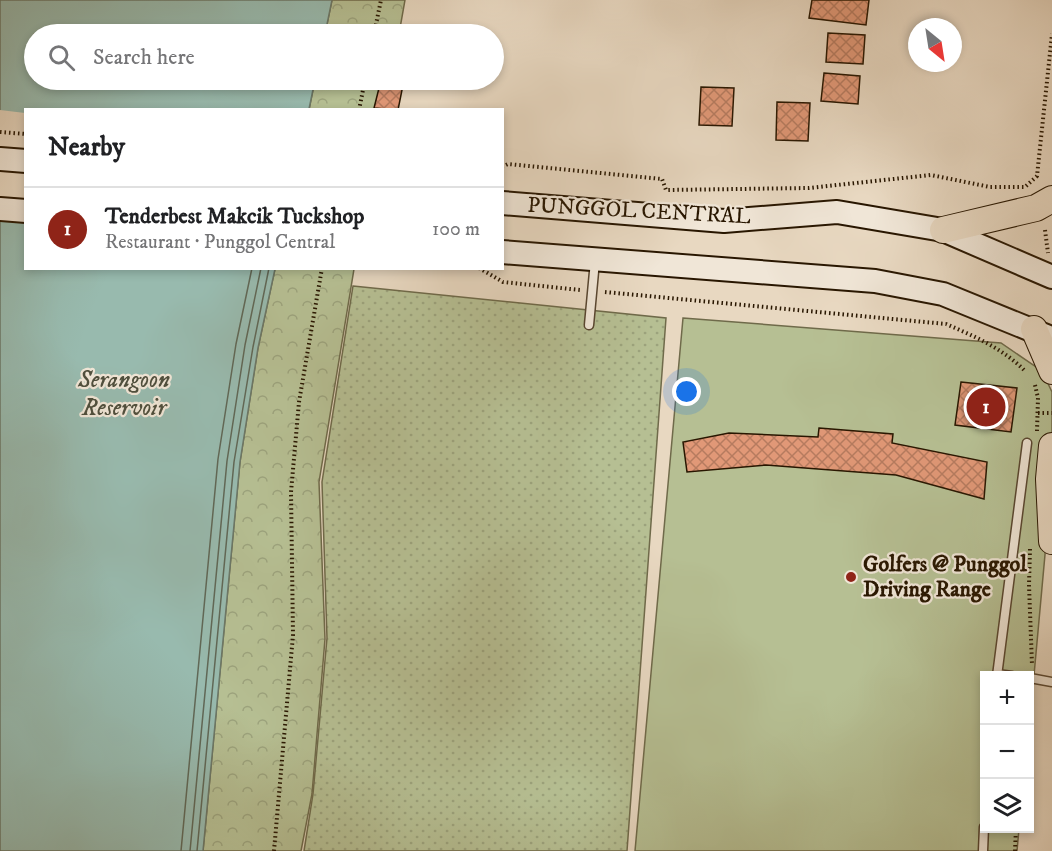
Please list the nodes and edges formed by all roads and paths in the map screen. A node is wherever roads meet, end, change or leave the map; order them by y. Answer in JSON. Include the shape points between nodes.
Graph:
{"nodes":[{"id":1,"x":381,"y":0,"type":"edge"},
{"id":2,"x":376,"y":24,"type":"edge"},
{"id":3,"x":1052,"y":34,"type":"edge"},
{"id":4,"x":363,"y":90,"type":"edge"},
{"id":5,"x":359,"y":108,"type":"edge"},
{"id":6,"x":0,"y":132,"type":"edge"},
{"id":7,"x":24,"y":134,"type":"edge"},
{"id":8,"x":0,"y":159,"type":"edge"},
{"id":9,"x":24,"y":161,"type":"edge"},
{"id":10,"x":504,"y":165,"type":"edge"},
{"id":11,"x":1052,"y":199,"type":"edge"},
{"id":12,"x":504,"y":203,"type":"edge"},
{"id":13,"x":0,"y":209,"type":"edge"},
{"id":14,"x":24,"y":212,"type":"edge"},
{"id":15,"x":943,"y":230,"type":"junction"},
{"id":16,"x":1045,"y":230,"type":"dead end"},
{"id":17,"x":1052,"y":234,"type":"edge"},
{"id":18,"x":504,"y":252,"type":"edge"},
{"id":19,"x":596,"y":260,"type":"junction"},
{"id":20,"x":322,"y":270,"type":"edge"},
{"id":21,"x":482,"y":270,"type":"edge"},
{"id":22,"x":1052,"y":277,"type":"edge"},
{"id":23,"x":591,"y":291,"type":"junction"},
{"id":24,"x":589,"y":325,"type":"dead end"},
{"id":25,"x":1043,"y":334,"type":"edge"},
{"id":26,"x":1052,"y":371,"type":"edge"},
{"id":27,"x":1038,"y":413,"type":"junction"},
{"id":28,"x":1052,"y":413,"type":"edge"},
{"id":29,"x":1038,"y":442,"type":"edge"},
{"id":30,"x":1041,"y":540,"type":"edge"},
{"id":31,"x":998,"y":671,"type":"edge"},
{"id":32,"x":1031,"y":671,"type":"edge"},
{"id":33,"x":1034,"y":679,"type":"edge"},
{"id":34,"x":1052,"y":682,"type":"edge"},
{"id":35,"x":984,"y":833,"type":"edge"},
{"id":36,"x":1016,"y":833,"type":"edge"},
{"id":37,"x":274,"y":851,"type":"edge"},
{"id":38,"x":983,"y":851,"type":"edge"},
{"id":39,"x":1015,"y":851,"type":"edge"}],
"edges":[{"from":1,"to":2,"type":"path"},
{"from":3,"to":10,"type":"path","via":[[1037,176],[1024,187],[990,187],[931,175],[808,188],[666,190],[662,179]]},
{"from":4,"to":5,"type":"path"},
{"from":6,"to":7,"type":"path"},
{"from":8,"to":9,"type":"main road"},
{"from":11,"to":15,"type":"main road","via":[[1036,208]]},
{"from":12,"to":15,"type":"main road","name":"PUNGGOL CENTRAL","via":[[724,221],[837,213]]},
{"from":13,"to":14,"type":"main road"},
{"from":15,"to":22,"type":"main road","name":"PUNGGOL CENTRAL"},
{"from":16,"to":17,"type":"path"},
{"from":18,"to":19,"type":"main road"},
{"from":19,"to":23,"type":"lane"},
{"from":19,"to":25,"type":"main road","via":[[875,281],[943,294]]},
{"from":20,"to":37,"type":"path","via":[[299,402],[291,492],[293,634]]},
{"from":21,"to":23,"type":"path","via":[[503,282]]},
{"from":23,"to":24,"type":"lane"},
{"from":23,"to":27,"type":"path","via":[[946,324],[976,336],[1015,361],[1034,380]]},
{"from":25,"to":26,"type":"main road"},
{"from":27,"to":28,"type":"path"},
{"from":27,"to":29,"type":"path"},
{"from":29,"to":30,"type":"main road","via":[[1049,479]]},
{"from":29,"to":31,"type":"lane"},
{"from":30,"to":32,"type":"path","via":[[1029,585]]},
{"from":33,"to":34,"type":"lane"},
{"from":35,"to":38,"type":"lane"},
{"from":36,"to":39,"type":"path"}]}
